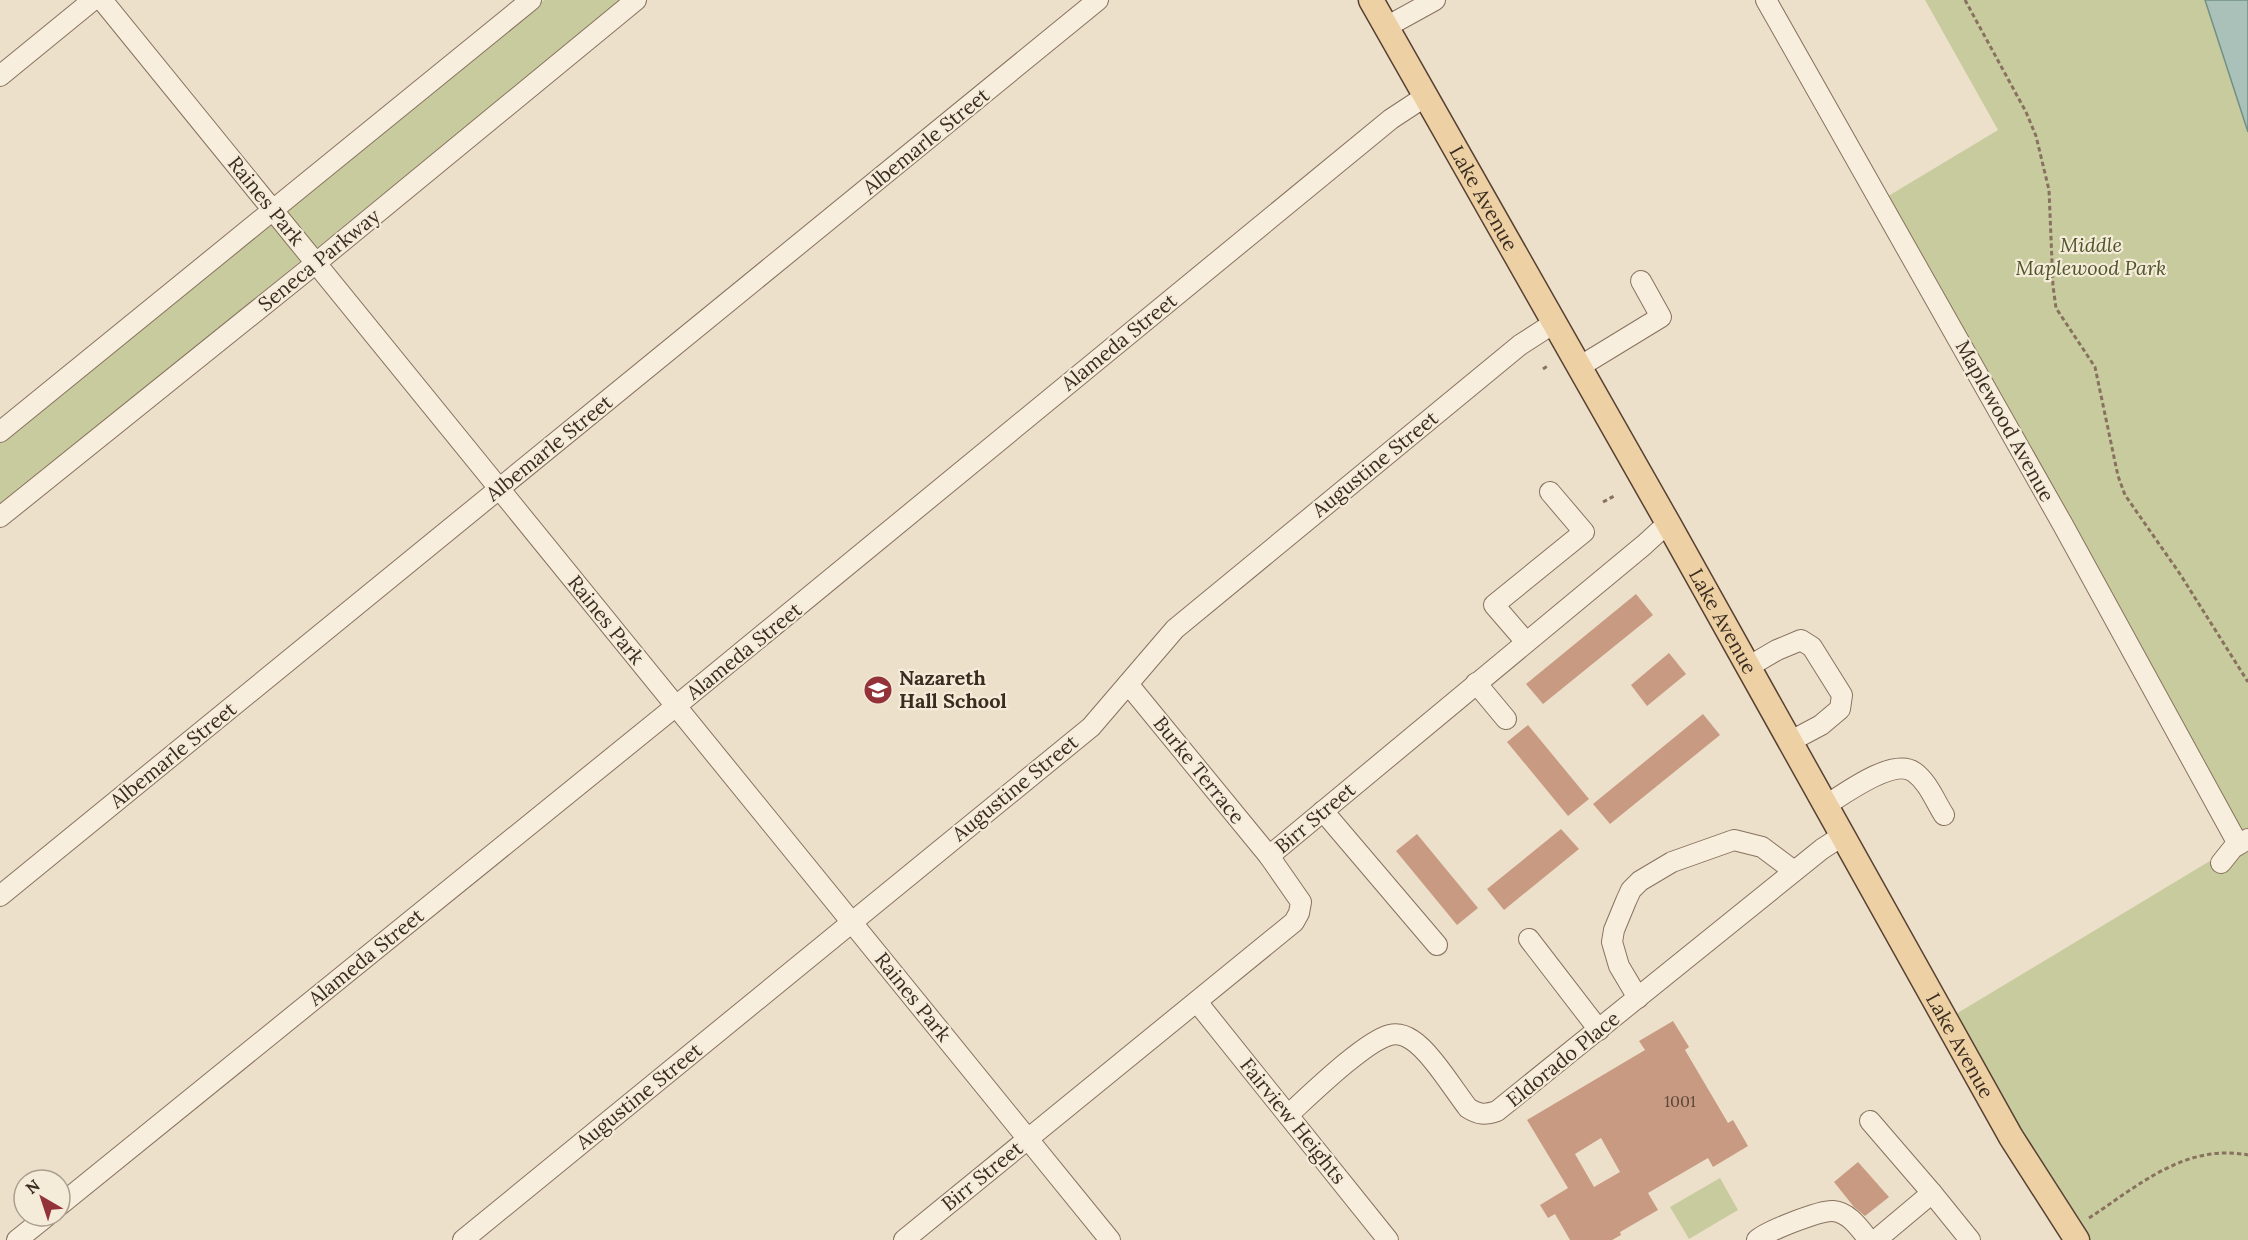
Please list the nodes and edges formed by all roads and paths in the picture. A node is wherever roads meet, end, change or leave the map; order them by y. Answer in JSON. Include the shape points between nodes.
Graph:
{"nodes":[{"id":1,"x":93,"y":0,"type":"edge"},
{"id":2,"x":102,"y":0,"type":"edge"},
{"id":3,"x":531,"y":0,"type":"edge"},
{"id":4,"x":636,"y":0,"type":"edge"},
{"id":5,"x":1098,"y":0,"type":"edge"},
{"id":6,"x":1371,"y":0,"type":"edge"},
{"id":7,"x":1435,"y":0,"type":"edge"},
{"id":8,"x":1766,"y":0,"type":"edge"},
{"id":9,"x":1965,"y":0,"type":"edge"},
{"id":10,"x":1386,"y":27,"type":"junction"},
{"id":11,"x":0,"y":76,"type":"edge"},
{"id":12,"x":1426,"y":96,"type":"junction"},
{"id":13,"x":272,"y":210,"type":"junction"},
{"id":14,"x":316,"y":263,"type":"junction"},
{"id":15,"x":1641,"y":280,"type":"dead end"},
{"id":16,"x":1554,"y":323,"type":"junction"},
{"id":17,"x":1549,"y":365,"type":"dead end"},
{"id":18,"x":1579,"y":367,"type":"junction"},
{"id":19,"x":1543,"y":369,"type":"dead end"},
{"id":20,"x":0,"y":432,"type":"edge"},
{"id":21,"x":500,"y":489,"type":"junction"},
{"id":22,"x":1550,"y":492,"type":"dead end"},
{"id":23,"x":1616,"y":495,"type":"dead end"},
{"id":24,"x":1603,"y":502,"type":"dead end"},
{"id":25,"x":0,"y":517,"type":"edge"},
{"id":26,"x":1668,"y":523,"type":"junction"},
{"id":27,"x":1526,"y":642,"type":"junction"},
{"id":28,"x":1748,"y":667,"type":"junction"},
{"id":29,"x":2248,"y":682,"type":"edge"},
{"id":30,"x":1476,"y":683,"type":"junction"},
{"id":31,"x":1128,"y":684,"type":"junction"},
{"id":32,"x":676,"y":706,"type":"junction"},
{"id":33,"x":1506,"y":719,"type":"dead end"},
{"id":34,"x":1791,"y":741,"type":"junction"},
{"id":35,"x":1826,"y":806,"type":"junction"},
{"id":36,"x":1323,"y":810,"type":"junction"},
{"id":37,"x":1944,"y":815,"type":"dead end"},
{"id":38,"x":1842,"y":836,"type":"junction"},
{"id":39,"x":2243,"y":842,"type":"edge"},
{"id":40,"x":1269,"y":856,"type":"junction"},
{"id":41,"x":2222,"y":863,"type":"dead end"},
{"id":42,"x":1794,"y":871,"type":"junction"},
{"id":43,"x":0,"y":896,"type":"edge"},
{"id":44,"x":852,"y":922,"type":"junction"},
{"id":45,"x":1529,"y":939,"type":"dead end"},
{"id":46,"x":1437,"y":945,"type":"dead end"},
{"id":47,"x":1638,"y":998,"type":"junction"},
{"id":48,"x":1197,"y":1002,"type":"junction"},
{"id":49,"x":1599,"y":1030,"type":"junction"},
{"id":50,"x":1288,"y":1115,"type":"junction"},
{"id":51,"x":1870,"y":1121,"type":"dead end"},
{"id":52,"x":1028,"y":1139,"type":"junction"},
{"id":53,"x":2248,"y":1155,"type":"edge"},
{"id":54,"x":1932,"y":1194,"type":"junction"},
{"id":55,"x":72,"y":1195,"type":"edge"},
{"id":56,"x":2089,"y":1218,"type":"dead end"},
{"id":57,"x":32,"y":1228,"type":"edge"},
{"id":58,"x":487,"y":1233,"type":"edge"},
{"id":59,"x":17,"y":1240,"type":"edge"},
{"id":60,"x":463,"y":1240,"type":"edge"},
{"id":61,"x":904,"y":1240,"type":"edge"},
{"id":62,"x":1110,"y":1240,"type":"edge"},
{"id":63,"x":1388,"y":1240,"type":"edge"},
{"id":64,"x":1757,"y":1240,"type":"edge"},
{"id":65,"x":1869,"y":1240,"type":"edge"},
{"id":66,"x":1876,"y":1240,"type":"edge"},
{"id":67,"x":1970,"y":1240,"type":"edge"},
{"id":68,"x":2077,"y":1240,"type":"edge"}],
"edges":[{"from":1,"to":11,"type":"street"},
{"from":2,"to":13,"type":"street","name":"Raines Park"},
{"from":3,"to":13,"type":"street"},
{"from":4,"to":14,"type":"street","name":"Seneca Parkway"},
{"from":5,"to":21,"type":"street","name":"Albemarle Street"},
{"from":6,"to":10,"type":"main road","name":"Lake Avenue"},
{"from":7,"to":10,"type":"street"},
{"from":8,"to":39,"type":"street","name":"Maplewood Avenue"},
{"from":9,"to":29,"type":"path","via":[[2036,136],[2049,190],[2056,308],[2095,367],[2125,495]]},
{"from":10,"to":12,"type":"main road","name":"Lake Avenue"},
{"from":12,"to":16,"type":"main road","name":"Lake Avenue"},
{"from":12,"to":32,"type":"street","name":"Alameda Street","via":[[1391,119]]},
{"from":13,"to":14,"type":"street","name":"Raines Park"},
{"from":13,"to":20,"type":"street"},
{"from":14,"to":21,"type":"street","name":"Raines Park"},
{"from":14,"to":25,"type":"street","name":"Seneca Parkway"},
{"from":15,"to":18,"type":"street","via":[[1661,317]]},
{"from":16,"to":18,"type":"main road","name":"Lake Avenue"},
{"from":16,"to":31,"type":"street","name":"Augustine Street","via":[[1520,345],[1174,629]]},
{"from":17,"to":19,"type":"path"},
{"from":18,"to":26,"type":"main road","name":"Lake Avenue"},
{"from":21,"to":32,"type":"street","name":"Raines Park"},
{"from":21,"to":43,"type":"street","name":"Albemarle Street"},
{"from":22,"to":27,"type":"street","via":[[1584,532],[1494,605]]},
{"from":23,"to":24,"type":"path"},
{"from":26,"to":27,"type":"street","name":"Birr Street"},
{"from":26,"to":28,"type":"main road","name":"Lake Avenue"},
{"from":27,"to":30,"type":"street","name":"Birr Street"},
{"from":28,"to":34,"type":"main road","name":"Lake Avenue"},
{"from":28,"to":34,"type":"street","via":[[1801,640],[1812,647],[1842,695],[1840,709],[1821,725]]},
{"from":30,"to":33,"type":"street"},
{"from":30,"to":36,"type":"street","name":"Birr Street"},
{"from":31,"to":40,"type":"street","name":"Burke Terrace"},
{"from":31,"to":44,"type":"street","name":"Augustine Street","via":[[1091,727]]},
{"from":32,"to":44,"type":"street","name":"Raines Park"},
{"from":32,"to":55,"type":"street","name":"Alameda Street"},
{"from":34,"to":35,"type":"main road","name":"Lake Avenue"},
{"from":35,"to":37,"type":"street","via":[[1882,773],[1900,768],[1913,771],[1925,783]]},
{"from":35,"to":38,"type":"main road","name":"Lake Avenue"},
{"from":36,"to":40,"type":"street","name":"Birr Street"},
{"from":36,"to":46,"type":"street"},
{"from":38,"to":42,"type":"street","name":"Eldorado Place"},
{"from":38,"to":68,"type":"main road","name":"Lake Avenue","via":[[2011,1137]]},
{"from":39,"to":41,"type":"street","via":[[2229,851]]},
{"from":40,"to":48,"type":"street","name":"Birr Street","via":[[1301,902],[1299,913]]},
{"from":42,"to":47,"type":"street","name":"Eldorado Place"},
{"from":42,"to":47,"type":"street","via":[[1762,847],[1734,840],[1672,862],[1640,881],[1631,890],[1612,942],[1619,966]]},
{"from":44,"to":52,"type":"street","name":"Raines Park"},
{"from":44,"to":58,"type":"street","name":"Augustine Street"},
{"from":45,"to":49,"type":"street"},
{"from":47,"to":49,"type":"street","name":"Eldorado Place"},
{"from":48,"to":50,"type":"street","name":"Fairview Heights"},
{"from":48,"to":52,"type":"street","name":"Birr Street"},
{"from":49,"to":50,"type":"street","name":"Eldorado Place","via":[[1505,1106],[1485,1115],[1468,1108],[1424,1050],[1402,1035],[1390,1035],[1363,1050]]},
{"from":50,"to":63,"type":"street","name":"Fairview Heights"},
{"from":51,"to":54,"type":"street"},
{"from":52,"to":61,"type":"street","name":"Birr Street"},
{"from":52,"to":62,"type":"street","name":"Raines Park"},
{"from":53,"to":56,"type":"path","via":[[2217,1153],[2179,1162]]},
{"from":54,"to":66,"type":"street"},
{"from":54,"to":67,"type":"street"},
{"from":57,"to":59,"type":"street"},
{"from":58,"to":60,"type":"street","name":"Augustine Street"},
{"from":64,"to":65,"type":"street","via":[[1786,1224],[1832,1211],[1850,1218]]}]}
